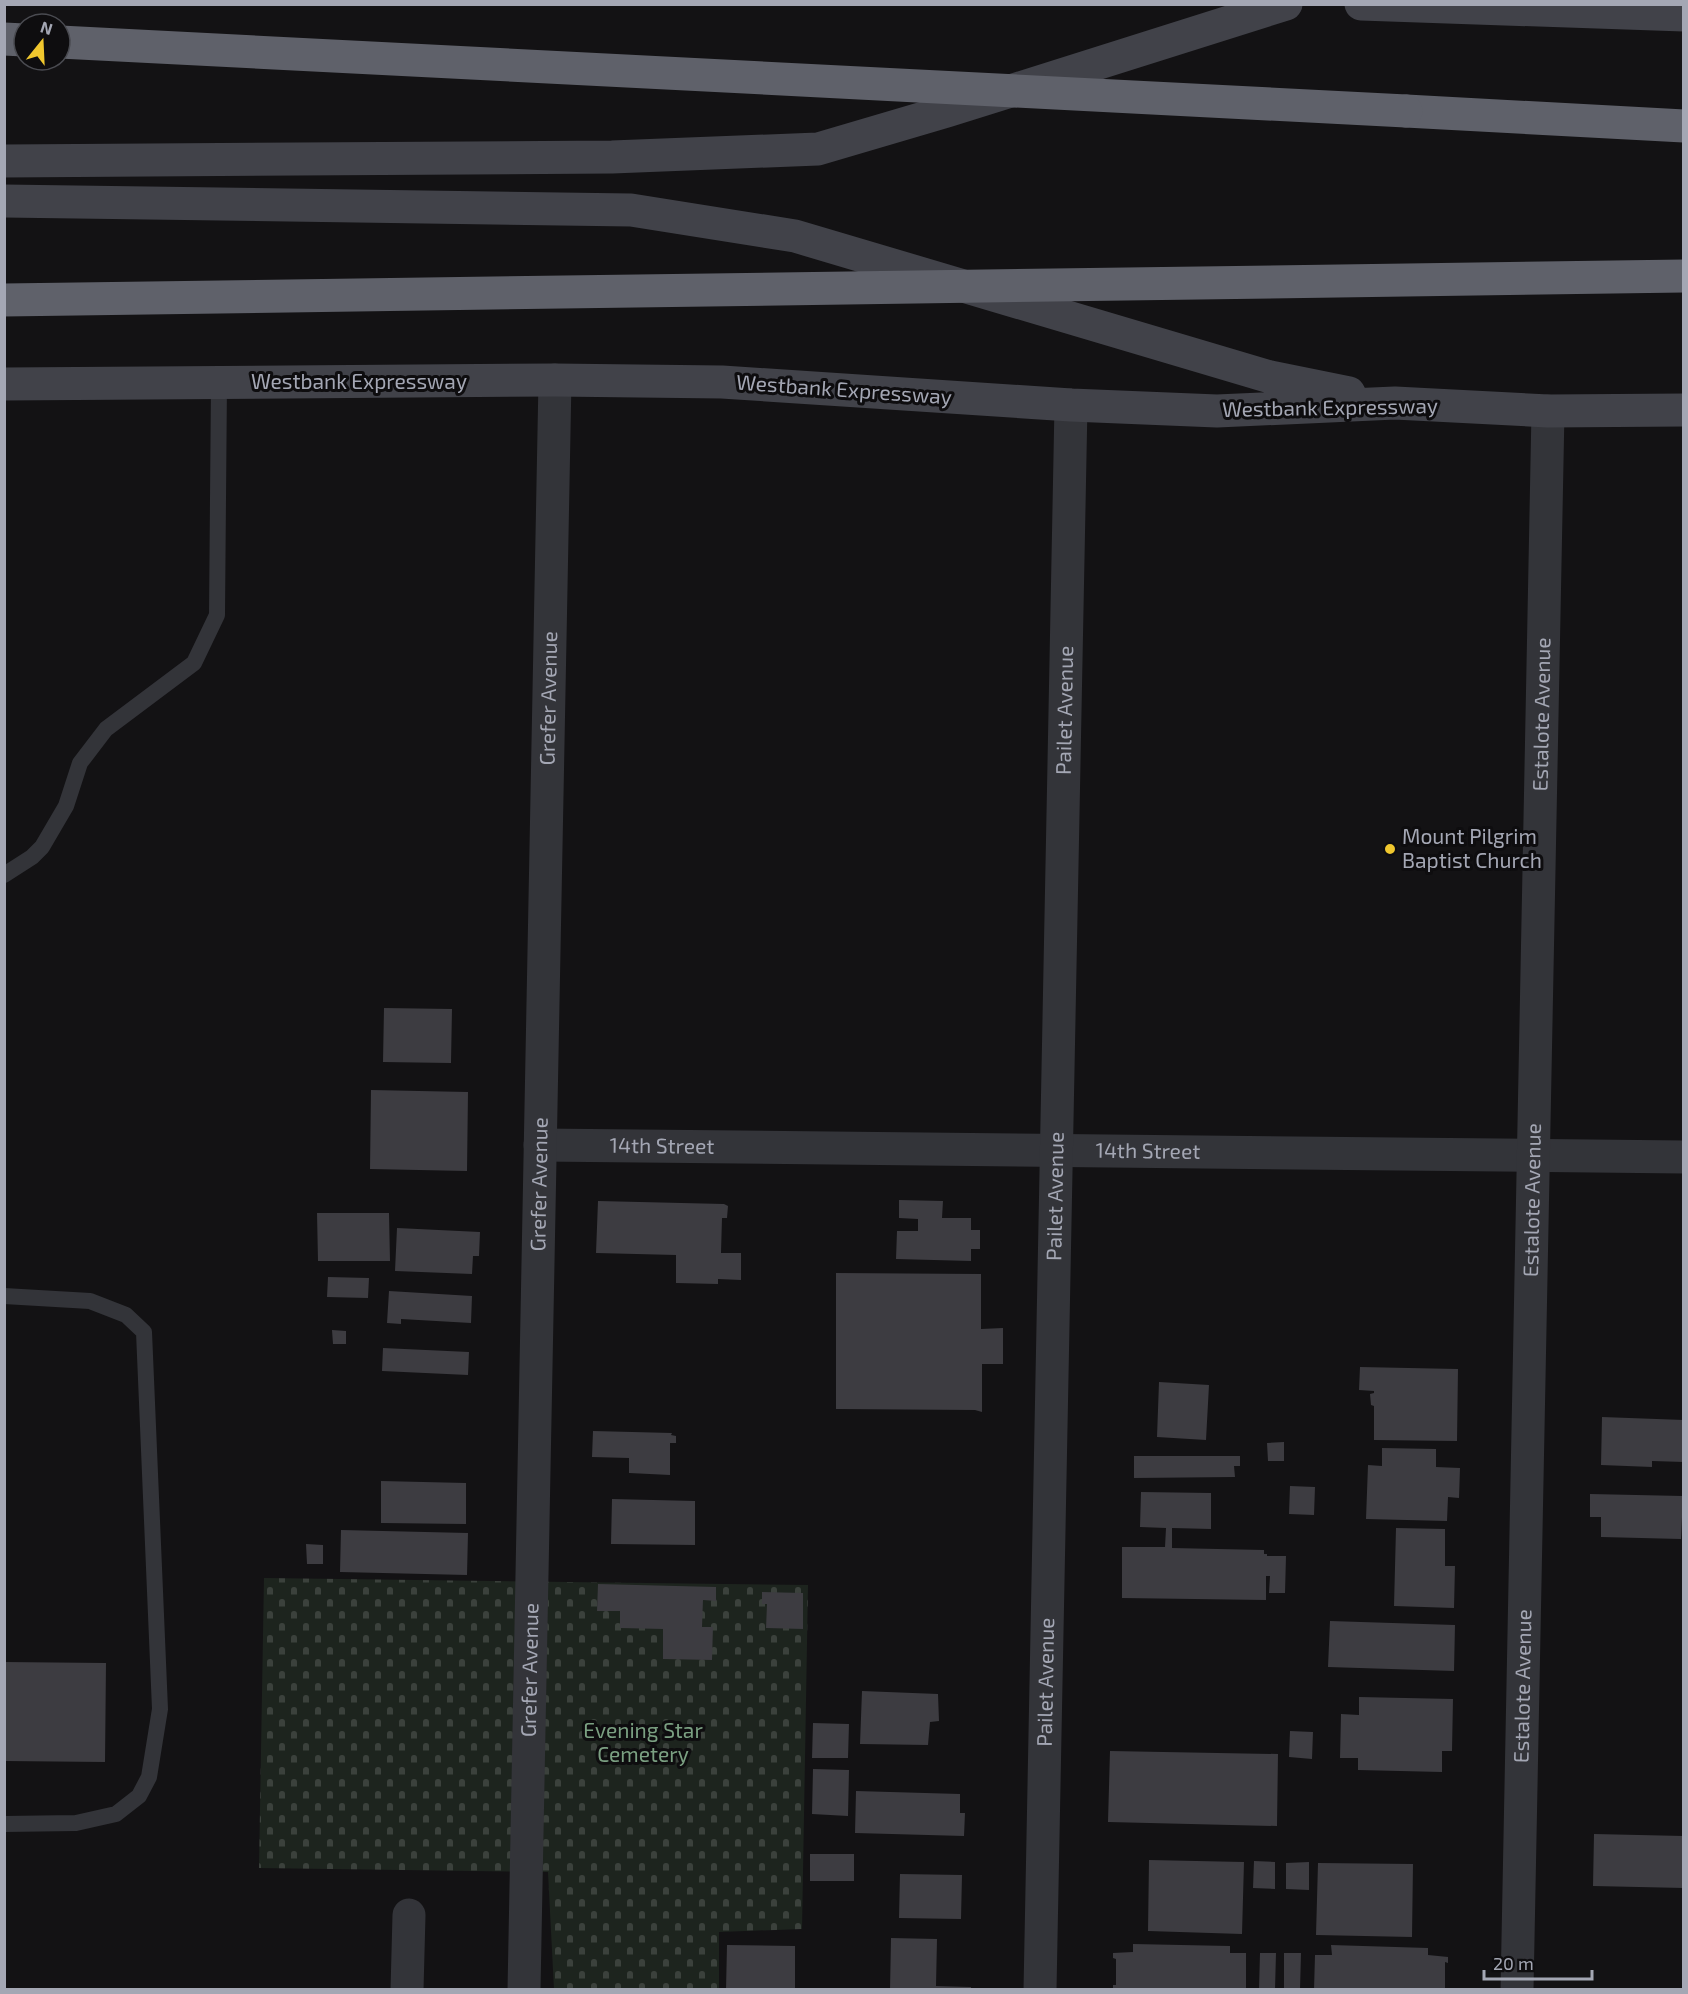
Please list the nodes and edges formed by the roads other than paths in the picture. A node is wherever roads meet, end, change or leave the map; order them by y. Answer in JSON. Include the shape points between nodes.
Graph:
{"nodes":[{"id":1,"x":1286,"y":4,"type":"edge"},
{"id":2,"x":1361,"y":4,"type":"edge"},
{"id":3,"x":1557,"y":8,"type":"edge"},
{"id":4,"x":1668,"y":15,"type":"edge"},
{"id":5,"x":1683,"y":30,"type":"edge"},
{"id":6,"x":72,"y":43,"type":"edge"},
{"id":7,"x":1683,"y":126,"type":"edge"},
{"id":8,"x":4,"y":161,"type":"edge"},
{"id":9,"x":4,"y":201,"type":"edge"},
{"id":10,"x":1683,"y":276,"type":"edge"},
{"id":11,"x":4,"y":300,"type":"edge"},
{"id":12,"x":555,"y":380,"type":"junction"},
{"id":13,"x":219,"y":383,"type":"junction"},
{"id":14,"x":4,"y":384,"type":"edge"},
{"id":15,"x":1395,"y":403,"type":"junction"},
{"id":16,"x":1071,"y":405,"type":"junction"},
{"id":17,"x":1678,"y":407,"type":"edge"},
{"id":18,"x":1548,"y":411,"type":"junction"},
{"id":19,"x":4,"y":876,"type":"edge"},
{"id":20,"x":540,"y":1145,"type":"junction"},
{"id":21,"x":1055,"y":1150,"type":"junction"},
{"id":22,"x":1534,"y":1155,"type":"junction"},
{"id":23,"x":1683,"y":1157,"type":"edge"},
{"id":24,"x":4,"y":1296,"type":"edge"},
{"id":25,"x":4,"y":1824,"type":"edge"},
{"id":26,"x":409,"y":1915,"type":"dead end"},
{"id":27,"x":407,"y":1989,"type":"edge"},
{"id":28,"x":524,"y":1989,"type":"edge"},
{"id":29,"x":1040,"y":1989,"type":"edge"},
{"id":30,"x":1517,"y":1989,"type":"edge"}],
"edges":[{"from":1,"to":8,"type":"main road","via":[[818,149],[612,157]]},
{"from":2,"to":3,"type":"main road"},
{"from":3,"to":4,"type":"main road"},
{"from":4,"to":5,"type":"main road"},
{"from":6,"to":7,"type":"highway","bridge":true},
{"from":9,"to":15,"type":"main road","via":[[631,210],[795,236],[1270,376]]},
{"from":10,"to":11,"type":"highway","bridge":true},
{"from":12,"to":13,"type":"main road","name":"Westbank Expressway"},
{"from":12,"to":16,"type":"main road","name":"Westbank Expressway","via":[[722,382]]},
{"from":12,"to":20,"type":"street","name":"Grefer Avenue"},
{"from":13,"to":14,"type":"main road","name":"Westbank Expressway"},
{"from":13,"to":19,"type":"lane","via":[[217,615],[194,663],[106,729],[80,763],[66,806],[42,847]]},
{"from":15,"to":16,"type":"main road","name":"Westbank Expressway","via":[[1216,411]]},
{"from":15,"to":18,"type":"main road","name":"Westbank Expressway"},
{"from":16,"to":21,"type":"street","name":"Pailet Avenue"},
{"from":17,"to":18,"type":"main road","name":"Westbank Expressway"},
{"from":18,"to":22,"type":"street","name":"Estalote Avenue"},
{"from":20,"to":21,"type":"street","name":"14th Street"},
{"from":20,"to":28,"type":"street","name":"Grefer Avenue"},
{"from":21,"to":22,"type":"street","name":"14th Street"},
{"from":21,"to":29,"type":"street","name":"Pailet Avenue"},
{"from":22,"to":23,"type":"street","name":"14th Street"},
{"from":22,"to":30,"type":"street","name":"Estalote Avenue"},
{"from":24,"to":25,"type":"lane","via":[[90,1301],[126,1315],[144,1332],[159,1709],[150,1777],[139,1796],[116,1814],[76,1823]]},
{"from":26,"to":27,"type":"street"}]}
